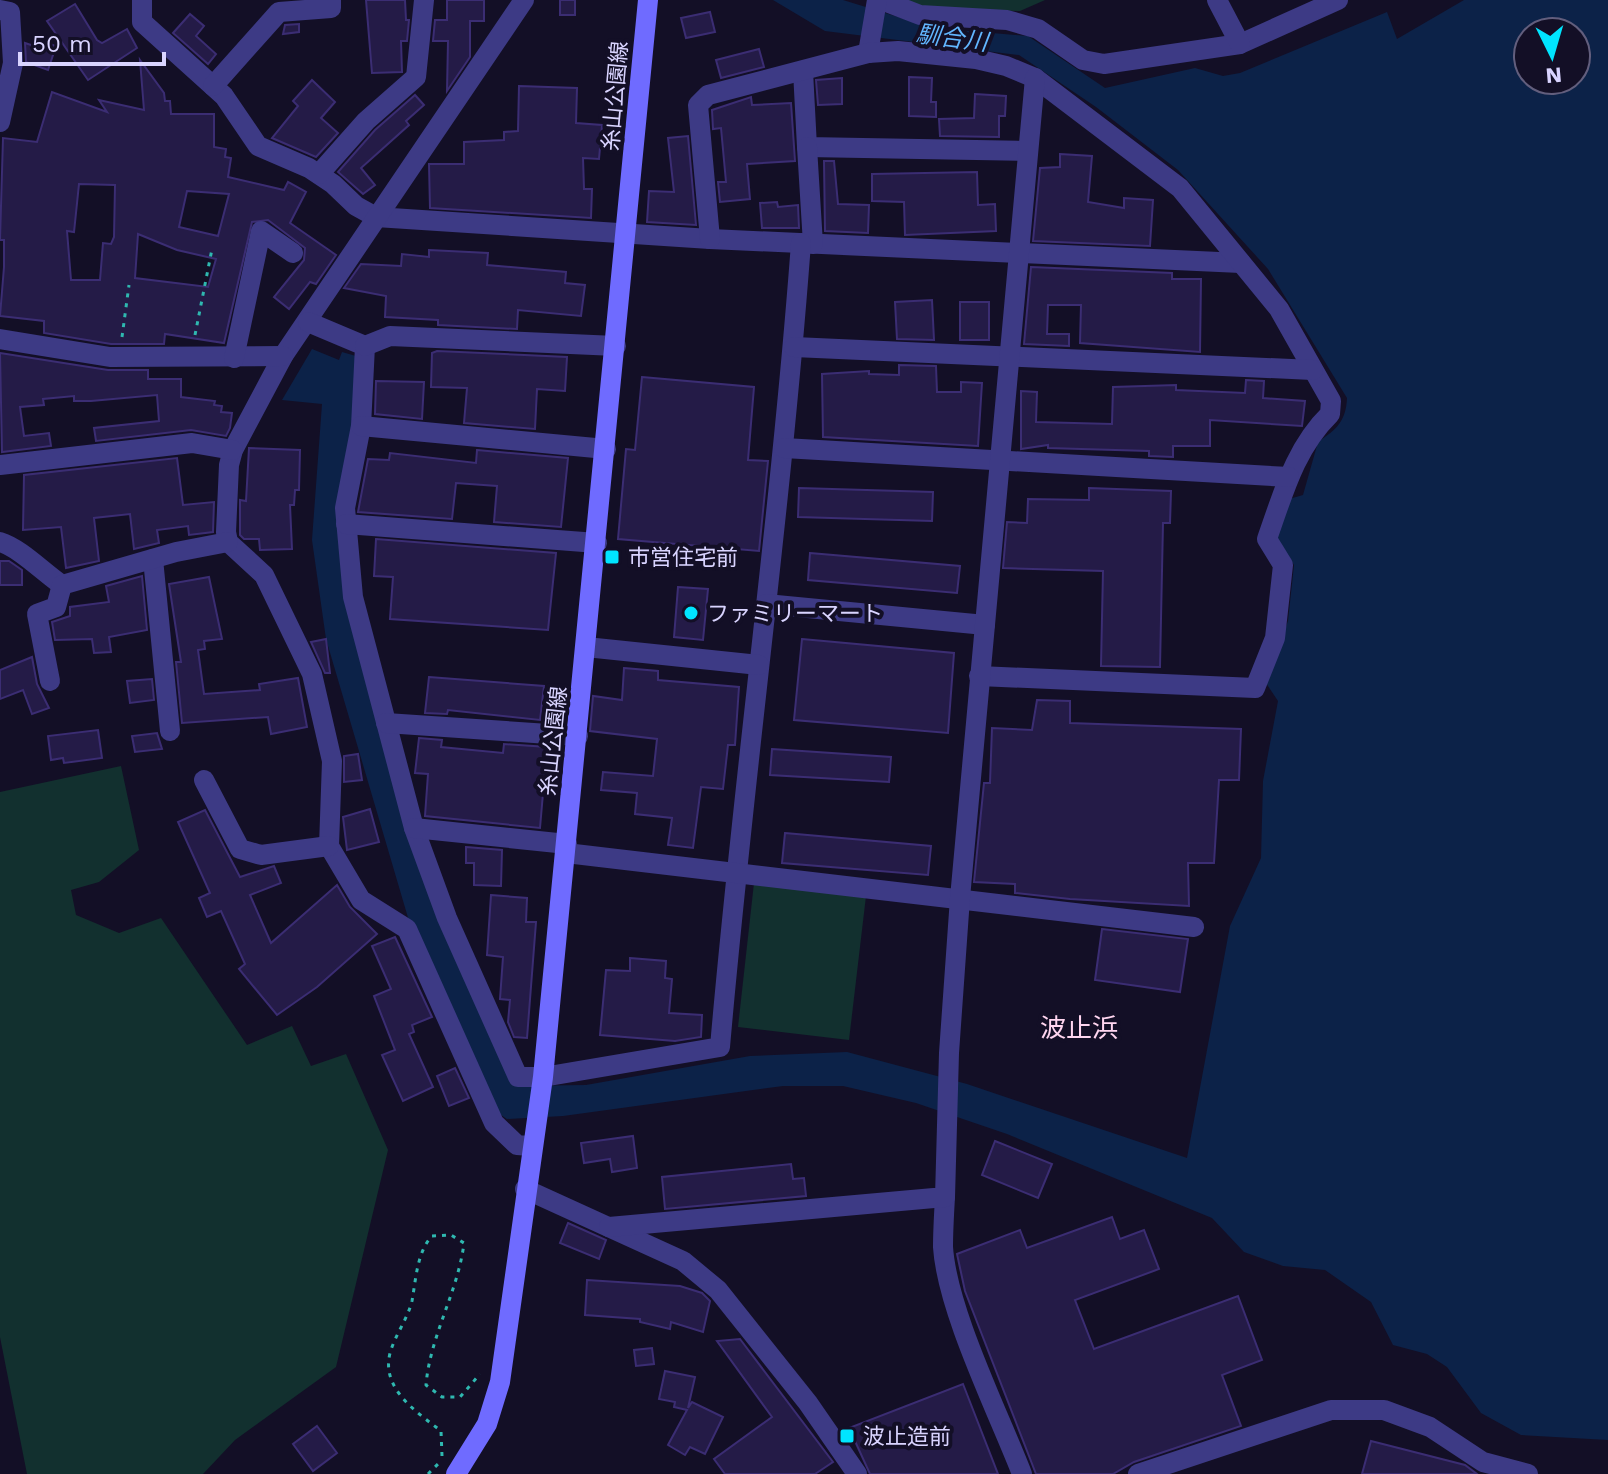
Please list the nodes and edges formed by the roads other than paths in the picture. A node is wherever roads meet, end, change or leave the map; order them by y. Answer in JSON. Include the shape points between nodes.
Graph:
{"nodes":[{"id":1,"x":142,"y":0,"type":"edge"},
{"id":2,"x":331,"y":0,"type":"edge"},
{"id":3,"x":424,"y":0,"type":"edge"},
{"id":4,"x":524,"y":0,"type":"edge"},
{"id":5,"x":648,"y":0,"type":"edge"},
{"id":6,"x":878,"y":0,"type":"edge"},
{"id":7,"x":1217,"y":0,"type":"edge"},
{"id":8,"x":1338,"y":0,"type":"edge"},
{"id":9,"x":6,"y":7,"type":"edge"},
{"id":10,"x":1240,"y":44,"type":"junction"},
{"id":11,"x":868,"y":53,"type":"junction"},
{"id":12,"x":803,"y":71,"type":"junction"},
{"id":13,"x":1035,"y":78,"type":"junction"},
{"id":14,"x":213,"y":86,"type":"junction"},
{"id":15,"x":0,"y":122,"type":"edge"},
{"id":16,"x":807,"y":147,"type":"junction"},
{"id":17,"x":1028,"y":151,"type":"junction"},
{"id":18,"x":319,"y":174,"type":"junction"},
{"id":19,"x":376,"y":217,"type":"junction"},
{"id":20,"x":627,"y":234,"type":"junction"},
{"id":21,"x":710,"y":239,"type":"junction"},
{"id":22,"x":807,"y":244,"type":"junction"},
{"id":23,"x":293,"y":253,"type":"dead end"},
{"id":24,"x":1017,"y":253,"type":"junction"},
{"id":25,"x":1241,"y":263,"type":"junction"},
{"id":26,"x":308,"y":322,"type":"junction"},
{"id":27,"x":0,"y":340,"type":"edge"},
{"id":28,"x":365,"y":346,"type":"junction"},
{"id":29,"x":616,"y":346,"type":"junction"},
{"id":30,"x":794,"y":347,"type":"junction"},
{"id":31,"x":283,"y":356,"type":"junction"},
{"id":32,"x":1010,"y":356,"type":"junction"},
{"id":33,"x":234,"y":358,"type":"junction"},
{"id":34,"x":1313,"y":370,"type":"junction"},
{"id":35,"x":361,"y":426,"type":"junction"},
{"id":36,"x":784,"y":448,"type":"junction"},
{"id":37,"x":606,"y":449,"type":"junction"},
{"id":38,"x":233,"y":450,"type":"junction"},
{"id":39,"x":1003,"y":461,"type":"junction"},
{"id":40,"x":0,"y":465,"type":"edge"},
{"id":41,"x":1289,"y":477,"type":"junction"},
{"id":42,"x":346,"y":524,"type":"junction"},
{"id":43,"x":0,"y":542,"type":"edge"},
{"id":44,"x":228,"y":542,"type":"junction"},
{"id":45,"x":597,"y":543,"type":"junction"},
{"id":46,"x":153,"y":559,"type":"junction"},
{"id":47,"x":62,"y":585,"type":"junction"},
{"id":48,"x":766,"y":604,"type":"junction"},
{"id":49,"x":985,"y":625,"type":"junction"},
{"id":50,"x":586,"y":647,"type":"junction"},
{"id":51,"x":759,"y":665,"type":"junction"},
{"id":52,"x":979,"y":676,"type":"junction"},
{"id":53,"x":50,"y":681,"type":"dead end"},
{"id":54,"x":386,"y":723,"type":"junction"},
{"id":55,"x":170,"y":731,"type":"dead end"},
{"id":56,"x":578,"y":736,"type":"junction"},
{"id":57,"x":204,"y":780,"type":"dead end"},
{"id":58,"x":414,"y":828,"type":"junction"},
{"id":59,"x":329,"y":846,"type":"junction"},
{"id":60,"x":566,"y":848,"type":"junction"},
{"id":61,"x":735,"y":872,"type":"junction"},
{"id":62,"x":960,"y":898,"type":"junction"},
{"id":63,"x":1194,"y":927,"type":"dead end"},
{"id":64,"x":543,"y":1077,"type":"junction"},
{"id":65,"x":531,"y":1146,"type":"junction"},
{"id":66,"x":525,"y":1189,"type":"junction"},
{"id":67,"x":945,"y":1197,"type":"junction"},
{"id":68,"x":609,"y":1227,"type":"junction"},
{"id":69,"x":456,"y":1474,"type":"edge"},
{"id":70,"x":857,"y":1474,"type":"edge"},
{"id":71,"x":1022,"y":1474,"type":"edge"},
{"id":72,"x":1138,"y":1474,"type":"edge"},
{"id":73,"x":1528,"y":1474,"type":"edge"}],
"edges":[{"from":1,"to":14,"type":"street","via":[[142,22]]},
{"from":2,"to":14,"type":"street","via":[[331,8],[279,12]]},
{"from":3,"to":18,"type":"street","via":[[416,77],[366,121]]},
{"from":4,"to":19,"type":"street"},
{"from":5,"to":20,"type":"main road","name":"糸山公園線"},
{"from":6,"to":10,"type":"street","via":[[920,15],[1007,20],[1038,29],[1083,60],[1104,64]]},
{"from":6,"to":11,"type":"street"},
{"from":7,"to":10,"type":"street"},
{"from":8,"to":10,"type":"street"},
{"from":9,"to":15,"type":"street","via":[[13,63]]},
{"from":11,"to":12,"type":"street"},
{"from":11,"to":13,"type":"street","via":[[976,59]]},
{"from":12,"to":16,"type":"street"},
{"from":12,"to":21,"type":"street","via":[[708,95],[698,105]]},
{"from":13,"to":17,"type":"street"},
{"from":13,"to":25,"type":"street","via":[[1180,188]]},
{"from":14,"to":18,"type":"street","via":[[258,146]]},
{"from":16,"to":17,"type":"street"},
{"from":16,"to":22,"type":"street"},
{"from":17,"to":24,"type":"street"},
{"from":18,"to":19,"type":"street"},
{"from":19,"to":20,"type":"street"},
{"from":19,"to":26,"type":"street"},
{"from":20,"to":21,"type":"street"},
{"from":20,"to":29,"type":"main road","name":"糸山公園線"},
{"from":21,"to":22,"type":"street"},
{"from":22,"to":24,"type":"street"},
{"from":22,"to":30,"type":"street"},
{"from":23,"to":33,"type":"street","via":[[261,231]]},
{"from":24,"to":25,"type":"street"},
{"from":24,"to":32,"type":"street"},
{"from":25,"to":34,"type":"street","via":[[1279,309]]},
{"from":26,"to":28,"type":"street"},
{"from":26,"to":31,"type":"street"},
{"from":27,"to":33,"type":"street","via":[[119,357]]},
{"from":28,"to":29,"type":"street","via":[[390,336]]},
{"from":28,"to":35,"type":"street"},
{"from":29,"to":37,"type":"main road","name":"糸山公園線"},
{"from":30,"to":32,"type":"street"},
{"from":30,"to":36,"type":"street"},
{"from":31,"to":33,"type":"street"},
{"from":31,"to":38,"type":"street"},
{"from":32,"to":34,"type":"street"},
{"from":32,"to":39,"type":"street"},
{"from":34,"to":41,"type":"street","via":[[1331,401],[1330,414],[1311,433]]},
{"from":35,"to":37,"type":"street"},
{"from":35,"to":42,"type":"street"},
{"from":36,"to":39,"type":"street"},
{"from":36,"to":48,"type":"street"},
{"from":37,"to":45,"type":"main road","name":"糸山公園線"},
{"from":38,"to":40,"type":"street","via":[[192,443]]},
{"from":38,"to":44,"type":"street"},
{"from":39,"to":41,"type":"street"},
{"from":39,"to":49,"type":"street"},
{"from":41,"to":52,"type":"street","via":[[1267,539],[1283,565],[1275,638],[1255,688]]},
{"from":42,"to":45,"type":"street"},
{"from":42,"to":54,"type":"street","via":[[353,597]]},
{"from":43,"to":47,"type":"street","via":[[15,547]]},
{"from":44,"to":46,"type":"street"},
{"from":44,"to":59,"type":"street","via":[[264,575],[312,674],[332,761]]},
{"from":45,"to":50,"type":"main road","name":"糸山公園線"},
{"from":46,"to":47,"type":"street"},
{"from":46,"to":55,"type":"street"},
{"from":47,"to":53,"type":"street","via":[[56,607],[37,614]]},
{"from":48,"to":49,"type":"street"},
{"from":48,"to":51,"type":"street"},
{"from":49,"to":52,"type":"street"},
{"from":50,"to":51,"type":"street"},
{"from":50,"to":56,"type":"main road","name":"糸山公園線"},
{"from":51,"to":61,"type":"street"},
{"from":52,"to":62,"type":"street"},
{"from":54,"to":56,"type":"street"},
{"from":54,"to":58,"type":"street"},
{"from":56,"to":60,"type":"main road","name":"糸山公園線"},
{"from":57,"to":59,"type":"street","via":[[240,849],[261,855]]},
{"from":58,"to":60,"type":"street"},
{"from":58,"to":64,"type":"street","via":[[447,918],[518,1077]]},
{"from":59,"to":65,"type":"street","via":[[361,900],[407,929],[494,1123],[517,1145]]},
{"from":60,"to":61,"type":"street"},
{"from":60,"to":64,"type":"main road","name":"糸山公園線"},
{"from":61,"to":62,"type":"street"},
{"from":61,"to":64,"type":"street","via":[[720,1047]]},
{"from":62,"to":63,"type":"street"},
{"from":62,"to":67,"type":"street"},
{"from":64,"to":65,"type":"main road","name":"糸山公園線"},
{"from":65,"to":66,"type":"main road","name":"糸山公園線"},
{"from":66,"to":68,"type":"street"},
{"from":66,"to":69,"type":"main road","name":"糸山公園線","via":[[500,1382],[487,1424]]},
{"from":67,"to":68,"type":"street"},
{"from":67,"to":71,"type":"street","via":[[943,1247],[950,1281]]},
{"from":68,"to":70,"type":"street","via":[[683,1261],[718,1290]]},
{"from":72,"to":73,"type":"street","via":[[1331,1410],[1384,1410],[1430,1427],[1483,1462]]}]}
